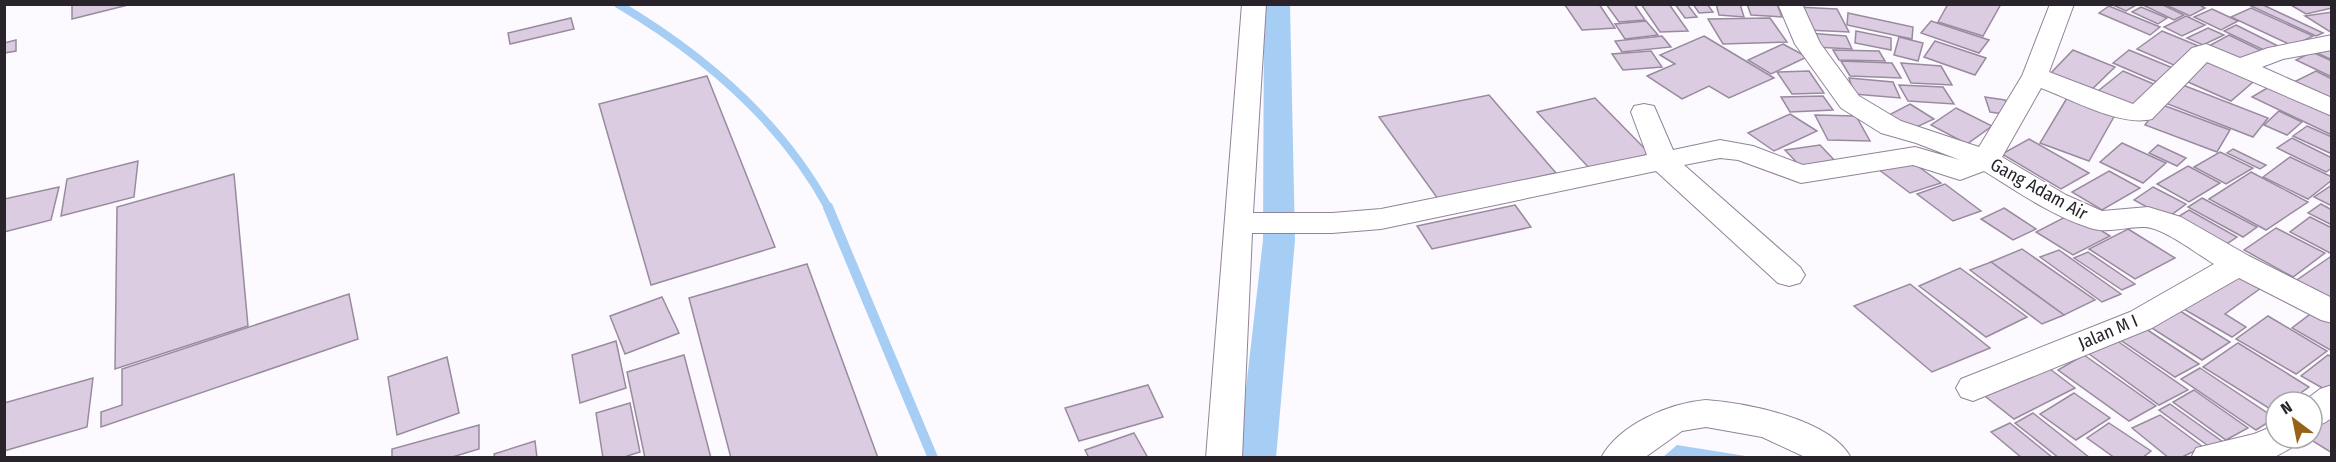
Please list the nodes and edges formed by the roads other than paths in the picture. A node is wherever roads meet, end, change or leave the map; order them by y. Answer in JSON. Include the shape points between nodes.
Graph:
{"nodes":[{"id":1,"x":1254,"y":4,"type":"edge"},
{"id":2,"x":1790,"y":4,"type":"edge"},
{"id":3,"x":2062,"y":4,"type":"edge"},
{"id":4,"x":2331,"y":42,"type":"edge"},
{"id":5,"x":2241,"y":66,"type":"junction"},
{"id":6,"x":2035,"y":76,"type":"junction"},
{"id":7,"x":2331,"y":108,"type":"edge"},
{"id":8,"x":1644,"y":112,"type":"dead end"},
{"id":9,"x":1986,"y":160,"type":"junction"},
{"id":10,"x":1663,"y":162,"type":"junction"},
{"id":11,"x":1250,"y":223,"type":"junction"},
{"id":12,"x":2238,"y":264,"type":"junction"},
{"id":13,"x":1789,"y":275,"type":"dead end"},
{"id":14,"x":2331,"y":312,"type":"edge"},
{"id":15,"x":1973,"y":388,"type":"dead end"},
{"id":16,"x":2264,"y":446,"type":"edge"},
{"id":17,"x":1224,"y":458,"type":"edge"},
{"id":18,"x":1619,"y":458,"type":"edge"},
{"id":19,"x":1833,"y":458,"type":"edge"},
{"id":20,"x":2209,"y":458,"type":"edge"}],
"edges":[{"from":1,"to":11,"type":"street"},
{"from":2,"to":9,"type":"street","name":"Gang Adam Air","via":[[1808,44],[1850,102],[1891,127]]},
{"from":3,"to":6,"type":"street"},
{"from":4,"to":5,"type":"street","via":[[2277,53]]},
{"from":5,"to":6,"type":"street","via":[[2210,52],[2201,53],[2142,113],[2129,112]]},
{"from":5,"to":7,"type":"street"},
{"from":6,"to":9,"type":"street"},
{"from":8,"to":10,"type":"street"},
{"from":9,"to":10,"type":"street","via":[[1960,171],[1915,156],[1801,174],[1743,152],[1720,148]]},
{"from":9,"to":12,"type":"street","name":"Gang Adam Air","via":[[2081,214],[2099,221],[2148,217],[2170,224]]},
{"from":10,"to":11,"type":"street","via":[[1381,219]]},
{"from":10,"to":13,"type":"street"},
{"from":11,"to":17,"type":"street"},
{"from":12,"to":14,"type":"street","name":"Gang Adam Air"},
{"from":12,"to":15,"type":"street","name":"Jalan M I","via":[[2140,320]]},
{"from":16,"to":20,"type":"street"},
{"from":18,"to":19,"type":"street","via":[[1661,425],[1690,414],[1738,417],[1780,428],[1822,447]]}]}
